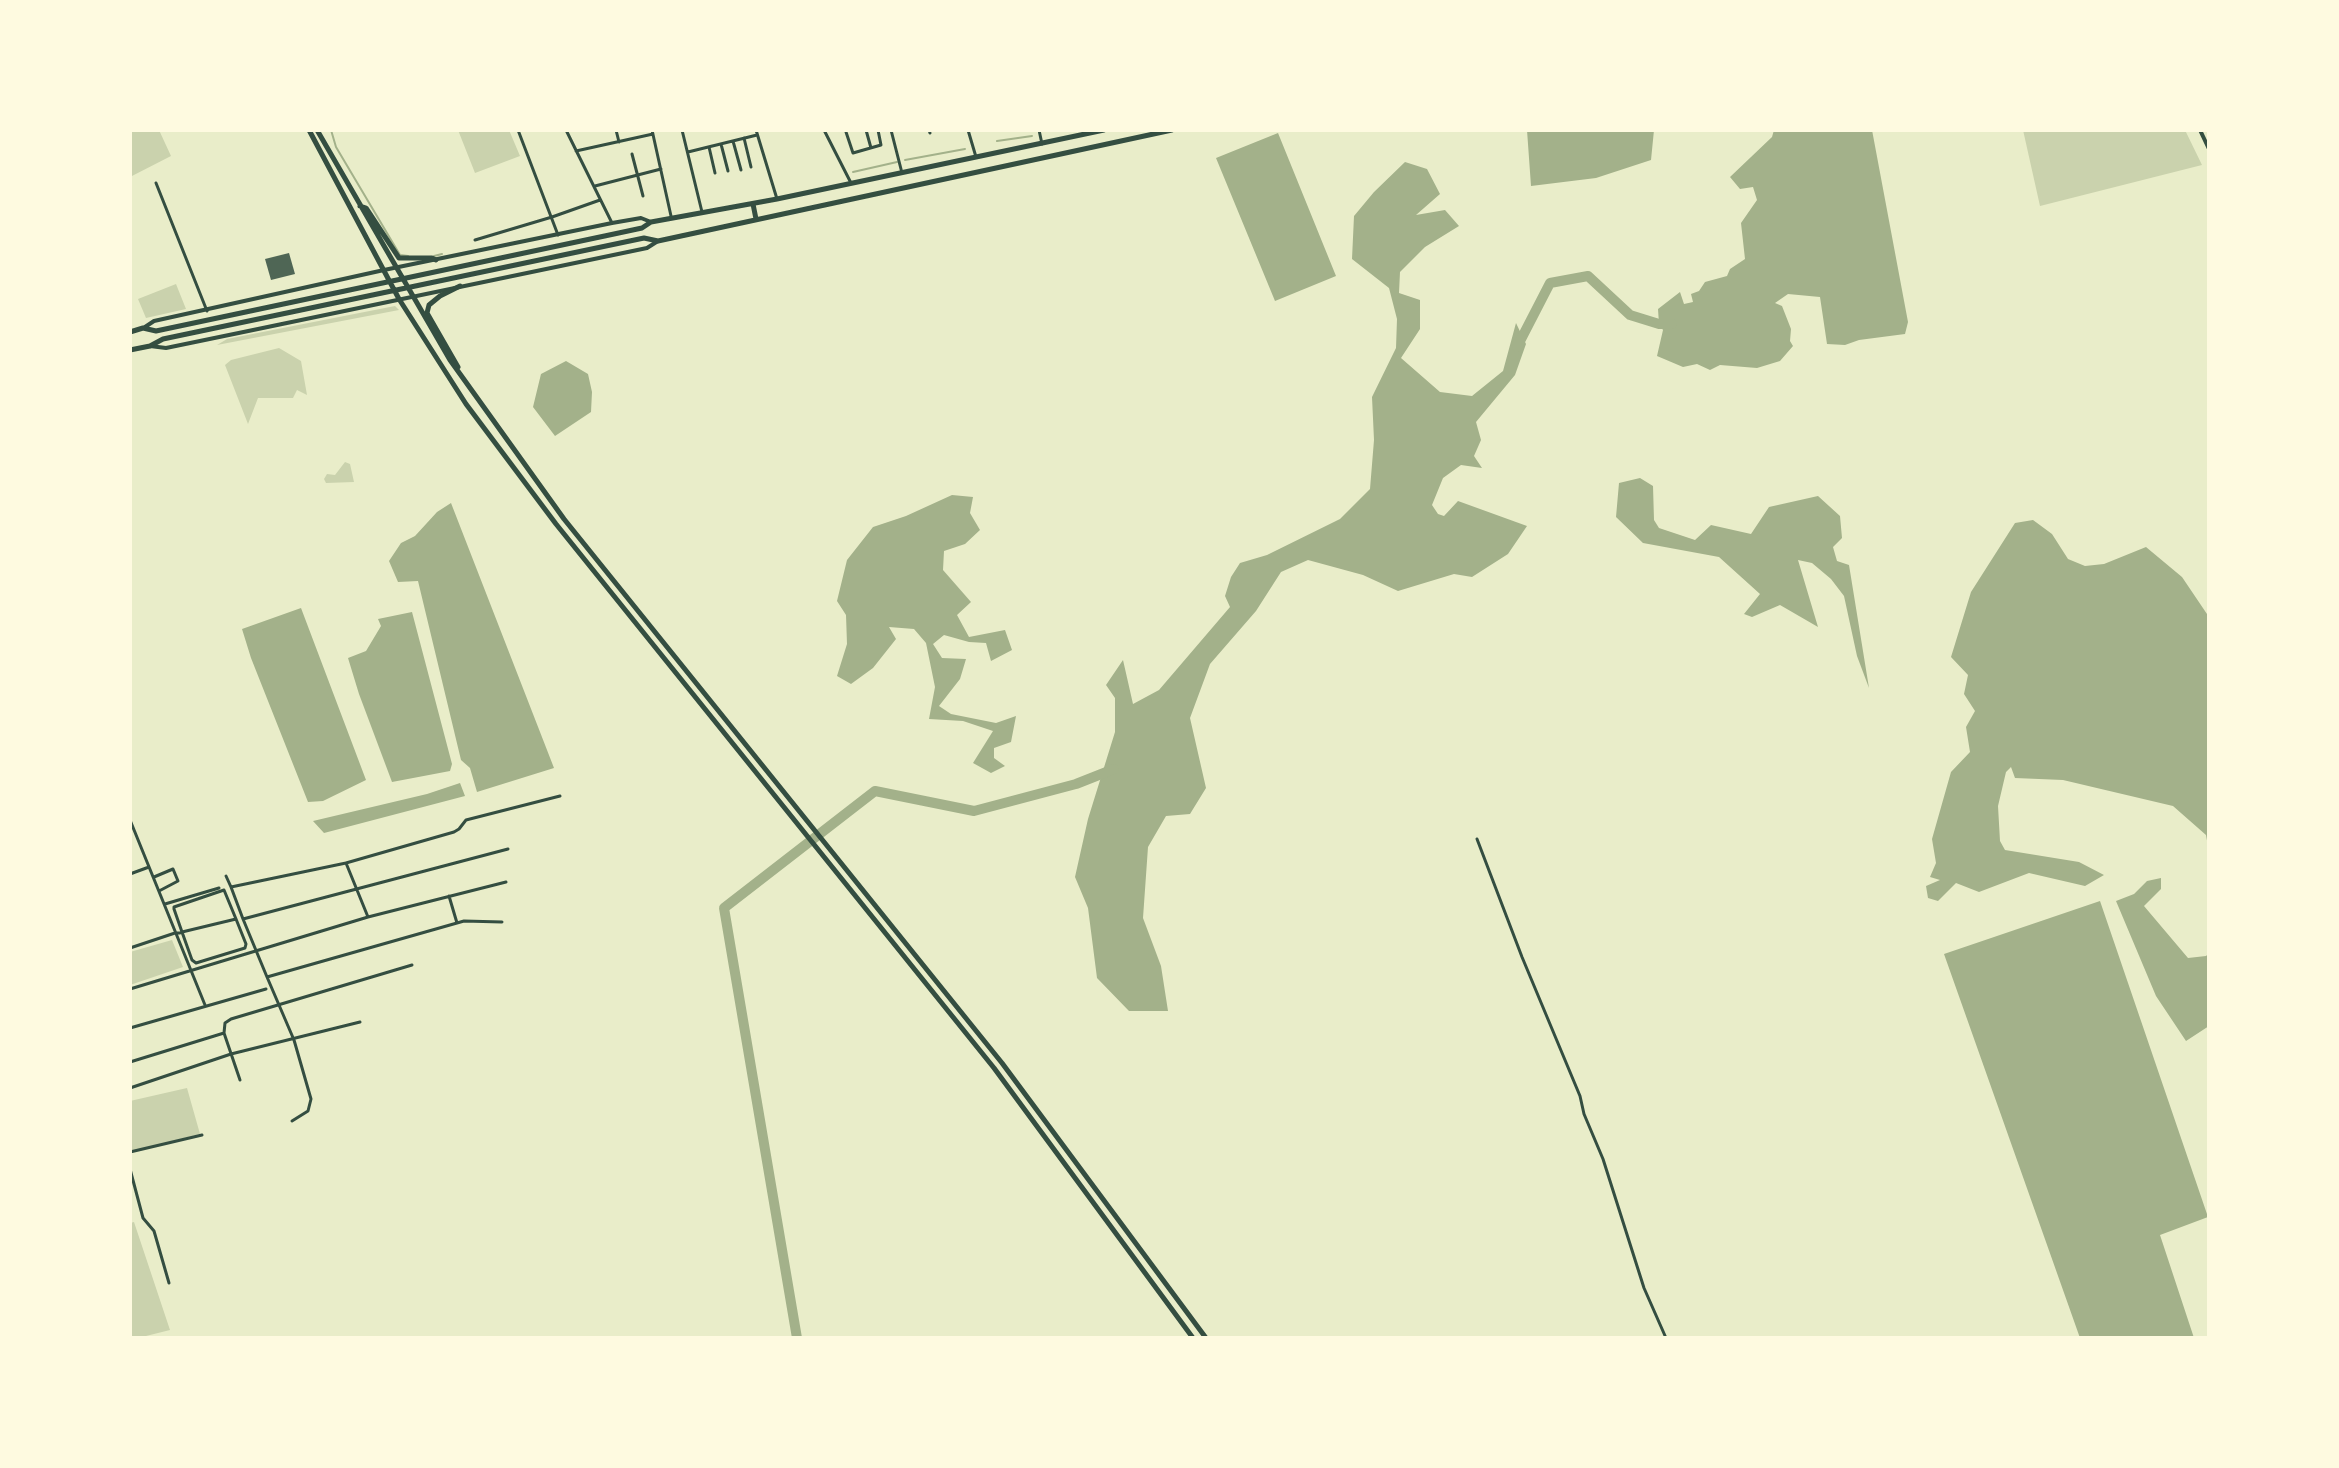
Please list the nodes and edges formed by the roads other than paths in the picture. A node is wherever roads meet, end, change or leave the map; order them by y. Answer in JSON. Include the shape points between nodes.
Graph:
{"nodes":[{"id":1,"x":309,"y":130,"type":"edge"},
{"id":2,"x":317,"y":130,"type":"edge"},
{"id":3,"x":518,"y":130,"type":"edge"},
{"id":4,"x":566,"y":130,"type":"edge"},
{"id":5,"x":616,"y":130,"type":"edge"},
{"id":6,"x":638,"y":130,"type":"edge"},
{"id":7,"x":682,"y":130,"type":"edge"},
{"id":8,"x":824,"y":130,"type":"edge"},
{"id":9,"x":854,"y":130,"type":"edge"},
{"id":10,"x":866,"y":130,"type":"edge"},
{"id":11,"x":878,"y":130,"type":"edge"},
{"id":12,"x":891,"y":130,"type":"edge"},
{"id":13,"x":968,"y":130,"type":"edge"},
{"id":14,"x":1039,"y":130,"type":"edge"},
{"id":15,"x":1064,"y":130,"type":"edge"},
{"id":16,"x":1104,"y":130,"type":"edge"},
{"id":17,"x":1172,"y":130,"type":"edge"},
{"id":18,"x":2200,"y":130,"type":"edge"},
{"id":19,"x":846,"y":131,"type":"edge"},
{"id":20,"x":653,"y":132,"type":"edge"},
{"id":21,"x":756,"y":132,"type":"edge"},
{"id":22,"x":640,"y":137,"type":"junction"},
{"id":23,"x":744,"y":138,"type":"junction"},
{"id":24,"x":1066,"y":138,"type":"junction"},
{"id":25,"x":733,"y":141,"type":"junction"},
{"id":26,"x":619,"y":142,"type":"junction"},
{"id":27,"x":721,"y":144,"type":"junction"},
{"id":28,"x":1042,"y":144,"type":"junction"},
{"id":29,"x":709,"y":147,"type":"junction"},
{"id":30,"x":871,"y":148,"type":"junction"},
{"id":31,"x":2209,"y":149,"type":"edge"},
{"id":32,"x":576,"y":151,"type":"junction"},
{"id":33,"x":688,"y":152,"type":"junction"},
{"id":34,"x":632,"y":154,"type":"dead end"},
{"id":35,"x":976,"y":157,"type":"junction"},
{"id":36,"x":751,"y":167,"type":"dead end"},
{"id":37,"x":661,"y":169,"type":"junction"},
{"id":38,"x":741,"y":170,"type":"dead end"},
{"id":39,"x":728,"y":171,"type":"dead end"},
{"id":40,"x":715,"y":173,"type":"dead end"},
{"id":41,"x":902,"y":173,"type":"junction"},
{"id":42,"x":637,"y":175,"type":"junction"},
{"id":43,"x":156,"y":183,"type":"dead end"},
{"id":44,"x":851,"y":183,"type":"junction"},
{"id":45,"x":594,"y":186,"type":"junction"},
{"id":46,"x":643,"y":196,"type":"dead end"},
{"id":47,"x":777,"y":199,"type":"junction"},
{"id":48,"x":600,"y":200,"type":"junction"},
{"id":49,"x":753,"y":204,"type":"junction"},
{"id":50,"x":359,"y":205,"type":"junction"},
{"id":51,"x":702,"y":213,"type":"junction"},
{"id":52,"x":552,"y":217,"type":"junction"},
{"id":53,"x":672,"y":219,"type":"junction"},
{"id":54,"x":756,"y":219,"type":"junction"},
{"id":55,"x":651,"y":222,"type":"junction"},
{"id":56,"x":612,"y":223,"type":"junction"},
{"id":57,"x":559,"y":235,"type":"junction"},
{"id":58,"x":475,"y":240,"type":"dead end"},
{"id":59,"x":658,"y":241,"type":"junction"},
{"id":60,"x":436,"y":260,"type":"junction"},
{"id":61,"x":398,"y":267,"type":"junction"},
{"id":62,"x":384,"y":270,"type":"junction"},
{"id":63,"x":460,"y":286,"type":"junction"},
{"id":64,"x":412,"y":297,"type":"junction"},
{"id":65,"x":399,"y":299,"type":"junction"},
{"id":66,"x":207,"y":311,"type":"junction"},
{"id":67,"x":143,"y":328,"type":"junction"},
{"id":68,"x":130,"y":332,"type":"edge"},
{"id":69,"x":443,"y":344,"type":"junction"},
{"id":70,"x":150,"y":346,"type":"junction"},
{"id":71,"x":130,"y":350,"type":"edge"},
{"id":72,"x":746,"y":746,"type":"junction"},
{"id":73,"x":739,"y":752,"type":"junction"},
{"id":74,"x":560,"y":796,"type":"dead end"},
{"id":75,"x":130,"y":821,"type":"edge"},
{"id":76,"x":1477,"y":839,"type":"dead end"},
{"id":77,"x":508,"y":849,"type":"dead end"},
{"id":78,"x":346,"y":863,"type":"junction"},
{"id":79,"x":149,"y":867,"type":"junction"},
{"id":80,"x":848,"y":873,"type":"junction"},
{"id":81,"x":130,"y":874,"type":"edge"},
{"id":82,"x":226,"y":876,"type":"dead end"},
{"id":83,"x":154,"y":877,"type":"junction"},
{"id":84,"x":841,"y":879,"type":"junction"},
{"id":85,"x":506,"y":882,"type":"dead end"},
{"id":86,"x":231,"y":887,"type":"junction"},
{"id":87,"x":219,"y":888,"type":"dead end"},
{"id":88,"x":358,"y":889,"type":"junction"},
{"id":89,"x":159,"y":891,"type":"junction"},
{"id":90,"x":449,"y":896,"type":"junction"},
{"id":91,"x":164,"y":905,"type":"junction"},
{"id":92,"x":368,"y":917,"type":"junction"},
{"id":93,"x":236,"y":919,"type":"junction"},
{"id":94,"x":243,"y":919,"type":"junction"},
{"id":95,"x":502,"y":922,"type":"dead end"},
{"id":96,"x":457,"y":923,"type":"junction"},
{"id":97,"x":182,"y":932,"type":"junction"},
{"id":98,"x":175,"y":933,"type":"junction"},
{"id":99,"x":130,"y":948,"type":"edge"},
{"id":100,"x":256,"y":951,"type":"junction"},
{"id":101,"x":412,"y":965,"type":"dead end"},
{"id":102,"x":190,"y":971,"type":"junction"},
{"id":103,"x":267,"y":977,"type":"junction"},
{"id":104,"x":130,"y":989,"type":"edge"},
{"id":105,"x":266,"y":989,"type":"dead end"},
{"id":106,"x":205,"y":1005,"type":"junction"},
{"id":107,"x":279,"y":1005,"type":"junction"},
{"id":108,"x":360,"y":1022,"type":"dead end"},
{"id":109,"x":970,"y":1025,"type":"junction"},
{"id":110,"x":130,"y":1028,"type":"edge"},
{"id":111,"x":963,"y":1031,"type":"junction"},
{"id":112,"x":224,"y":1033,"type":"junction"},
{"id":113,"x":294,"y":1040,"type":"junction"},
{"id":114,"x":231,"y":1054,"type":"junction"},
{"id":115,"x":130,"y":1062,"type":"edge"},
{"id":116,"x":240,"y":1080,"type":"dead end"},
{"id":117,"x":130,"y":1088,"type":"edge"},
{"id":118,"x":292,"y":1121,"type":"dead end"},
{"id":119,"x":202,"y":1135,"type":"dead end"},
{"id":120,"x":1056,"y":1136,"type":"junction"},
{"id":121,"x":1049,"y":1141,"type":"junction"},
{"id":122,"x":130,"y":1152,"type":"edge"},
{"id":123,"x":1070,"y":1156,"type":"junction"},
{"id":124,"x":1064,"y":1161,"type":"junction"},
{"id":125,"x":130,"y":1169,"type":"edge"},
{"id":126,"x":169,"y":1283,"type":"dead end"},
{"id":127,"x":1193,"y":1338,"type":"edge"},
{"id":128,"x":1206,"y":1338,"type":"edge"},
{"id":129,"x":1666,"y":1338,"type":"edge"}],
"edges":[{"from":1,"to":62,"type":"main road"},
{"from":2,"to":50,"type":"main road"},
{"from":3,"to":52,"type":"street"},
{"from":4,"to":32,"type":"street"},
{"from":5,"to":26,"type":"street"},
{"from":6,"to":22,"type":"street"},
{"from":7,"to":33,"type":"street"},
{"from":8,"to":44,"type":"street"},
{"from":9,"to":19,"type":"street"},
{"from":10,"to":30,"type":"street"},
{"from":11,"to":30,"type":"street","via":[[881,145]]},
{"from":12,"to":41,"type":"street"},
{"from":13,"to":35,"type":"street"},
{"from":14,"to":28,"type":"street"},
{"from":15,"to":24,"type":"street"},
{"from":16,"to":24,"type":"main road"},
{"from":17,"to":54,"type":"main road"},
{"from":18,"to":31,"type":"street"},
{"from":19,"to":30,"type":"street","via":[[853,153]]},
{"from":20,"to":22,"type":"street"},
{"from":20,"to":37,"type":"street"},
{"from":21,"to":23,"type":"street"},
{"from":21,"to":47,"type":"street"},
{"from":22,"to":26,"type":"street"},
{"from":23,"to":25,"type":"street"},
{"from":23,"to":36,"type":"street"},
{"from":24,"to":28,"type":"main road"},
{"from":25,"to":27,"type":"street"},
{"from":25,"to":38,"type":"street"},
{"from":26,"to":32,"type":"street"},
{"from":27,"to":29,"type":"street"},
{"from":27,"to":39,"type":"street"},
{"from":28,"to":35,"type":"main road"},
{"from":29,"to":33,"type":"street"},
{"from":29,"to":40,"type":"street"},
{"from":32,"to":45,"type":"street"},
{"from":33,"to":51,"type":"street"},
{"from":34,"to":42,"type":"street"},
{"from":35,"to":41,"type":"main road"},
{"from":37,"to":42,"type":"street"},
{"from":37,"to":53,"type":"street"},
{"from":41,"to":44,"type":"main road"},
{"from":42,"to":45,"type":"street"},
{"from":42,"to":46,"type":"street"},
{"from":43,"to":66,"type":"street"},
{"from":44,"to":47,"type":"main road"},
{"from":45,"to":48,"type":"street"},
{"from":47,"to":49,"type":"main road"},
{"from":48,"to":52,"type":"street"},
{"from":48,"to":56,"type":"street"},
{"from":49,"to":51,"type":"main road"},
{"from":49,"to":54,"type":"main road"},
{"from":50,"to":60,"type":"main road","via":[[399,258]]},
{"from":50,"to":61,"type":"main road"},
{"from":51,"to":53,"type":"main road"},
{"from":52,"to":57,"type":"street"},
{"from":52,"to":58,"type":"street"},
{"from":53,"to":55,"type":"main road"},
{"from":54,"to":59,"type":"main road"},
{"from":55,"to":56,"type":"street","via":[[641,218]]},
{"from":55,"to":67,"type":"main road","via":[[156,331]]},
{"from":56,"to":57,"type":"street"},
{"from":57,"to":60,"type":"street"},
{"from":59,"to":63,"type":"street","via":[[647,248]]},
{"from":59,"to":70,"type":"main road","via":[[644,238],[163,339]]},
{"from":60,"to":61,"type":"street"},
{"from":61,"to":62,"type":"street"},
{"from":61,"to":64,"type":"main road"},
{"from":62,"to":65,"type":"main road"},
{"from":62,"to":66,"type":"street"},
{"from":63,"to":64,"type":"street"},
{"from":63,"to":69,"type":"main road","via":[[429,305],[427,313]]},
{"from":64,"to":65,"type":"street"},
{"from":64,"to":69,"type":"main road"},
{"from":65,"to":70,"type":"street","via":[[166,348]]},
{"from":65,"to":73,"type":"main road","via":[[460,396],[556,524]]},
{"from":66,"to":67,"type":"street"},
{"from":67,"to":68,"type":"main road"},
{"from":69,"to":72,"type":"main road","via":[[569,526]]},
{"from":70,"to":71,"type":"main road"},
{"from":72,"to":73,"type":"main road"},
{"from":72,"to":80,"type":"main road"},
{"from":73,"to":84,"type":"main road"},
{"from":74,"to":78,"type":"street","via":[[466,820],[454,832]]},
{"from":75,"to":79,"type":"street"},
{"from":76,"to":129,"type":"street","via":[[1580,1096]]},
{"from":77,"to":88,"type":"street"},
{"from":78,"to":86,"type":"street"},
{"from":78,"to":88,"type":"street"},
{"from":79,"to":81,"type":"street"},
{"from":79,"to":83,"type":"street"},
{"from":80,"to":84,"type":"main road"},
{"from":80,"to":109,"type":"main road"},
{"from":82,"to":86,"type":"street"},
{"from":83,"to":89,"type":"street"},
{"from":83,"to":89,"type":"street","via":[[173,869],[178,881]]},
{"from":84,"to":111,"type":"main road"},
{"from":85,"to":90,"type":"street"},
{"from":86,"to":94,"type":"street"},
{"from":87,"to":91,"type":"street"},
{"from":88,"to":92,"type":"street"},
{"from":88,"to":94,"type":"street"},
{"from":89,"to":91,"type":"street"},
{"from":90,"to":92,"type":"street"},
{"from":90,"to":96,"type":"street"},
{"from":91,"to":98,"type":"street"},
{"from":92,"to":100,"type":"street"},
{"from":93,"to":97,"type":"street"},
{"from":93,"to":97,"type":"street","via":[[224,890],[175,905]]},
{"from":93,"to":97,"type":"street","via":[[245,948],[196,963]]},
{"from":94,"to":100,"type":"street"},
{"from":95,"to":96,"type":"street"},
{"from":96,"to":103,"type":"street"},
{"from":97,"to":98,"type":"street"},
{"from":98,"to":99,"type":"street"},
{"from":98,"to":102,"type":"street"},
{"from":100,"to":102,"type":"street"},
{"from":100,"to":103,"type":"street"},
{"from":101,"to":107,"type":"street"},
{"from":102,"to":104,"type":"street"},
{"from":102,"to":106,"type":"street"},
{"from":103,"to":107,"type":"street"},
{"from":105,"to":106,"type":"street"},
{"from":106,"to":110,"type":"street"},
{"from":107,"to":112,"type":"street","via":[[231,1019]]},
{"from":107,"to":113,"type":"street"},
{"from":108,"to":113,"type":"street"},
{"from":109,"to":111,"type":"main road"},
{"from":109,"to":120,"type":"main road"},
{"from":111,"to":121,"type":"main road"},
{"from":112,"to":114,"type":"street"},
{"from":112,"to":115,"type":"street"},
{"from":113,"to":114,"type":"street"},
{"from":113,"to":118,"type":"street","via":[[311,1103]]},
{"from":114,"to":116,"type":"street"},
{"from":114,"to":117,"type":"street"},
{"from":119,"to":122,"type":"street"},
{"from":120,"to":121,"type":"main road"},
{"from":120,"to":123,"type":"main road"},
{"from":121,"to":124,"type":"main road"},
{"from":123,"to":124,"type":"main road"},
{"from":123,"to":128,"type":"main road"},
{"from":124,"to":127,"type":"main road"},
{"from":125,"to":126,"type":"street"}]}
